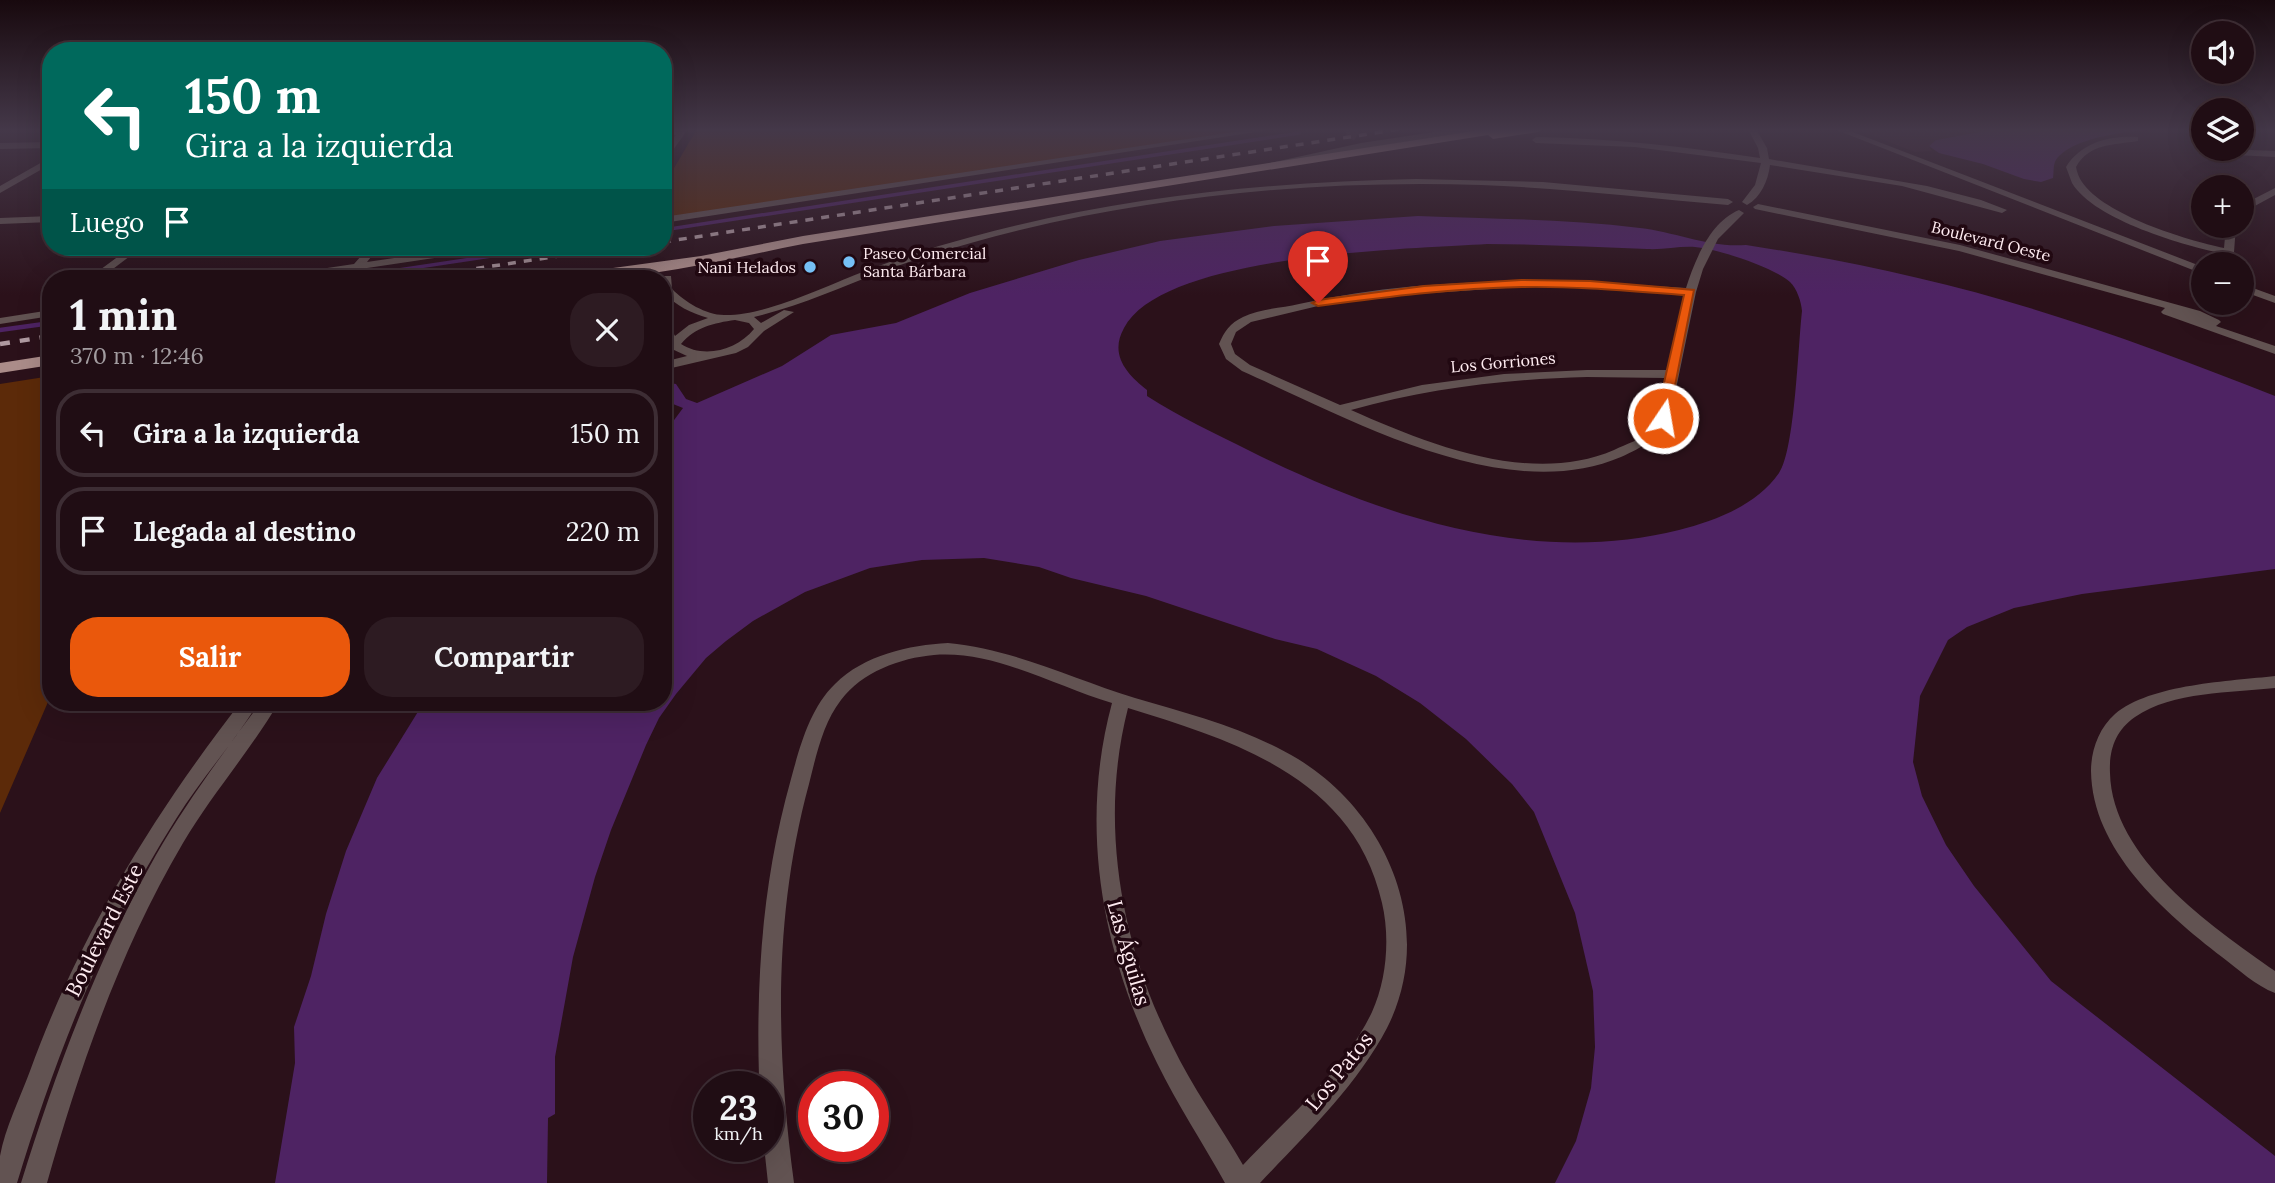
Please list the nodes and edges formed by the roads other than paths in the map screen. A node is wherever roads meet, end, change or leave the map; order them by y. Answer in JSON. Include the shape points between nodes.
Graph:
{"nodes":[{"id":1,"x":902,"y":184,"type":"edge"},
{"id":2,"x":1159,"y":184,"type":"edge"},
{"id":3,"x":1210,"y":184,"type":"edge"},
{"id":4,"x":1761,"y":184,"type":"edge"},
{"id":5,"x":1896,"y":184,"type":"edge"},
{"id":6,"x":1981,"y":184,"type":"edge"},
{"id":7,"x":2078,"y":184,"type":"edge"},
{"id":8,"x":2275,"y":191,"type":"edge"},
{"id":9,"x":1747,"y":202,"type":"junction"},
{"id":10,"x":2254,"y":203,"type":"edge"},
{"id":11,"x":1727,"y":205,"type":"junction"},
{"id":12,"x":1758,"y":209,"type":"junction"},
{"id":13,"x":2002,"y":209,"type":"dead end"},
{"id":14,"x":1739,"y":213,"type":"junction"},
{"id":15,"x":42,"y":219,"type":"edge"},
{"id":16,"x":672,"y":219,"type":"edge"},
{"id":17,"x":0,"y":220,"type":"edge"},
{"id":18,"x":2230,"y":238,"type":"edge"},
{"id":19,"x":2229,"y":252,"type":"joint"},
{"id":20,"x":125,"y":256,"type":"edge"},
{"id":21,"x":366,"y":256,"type":"edge"},
{"id":22,"x":426,"y":256,"type":"edge"},
{"id":23,"x":358,"y":266,"type":"junction"},
{"id":24,"x":652,"y":266,"type":"junction"},
{"id":25,"x":2191,"y":266,"type":"edge"},
{"id":26,"x":105,"y":270,"type":"edge"},
{"id":27,"x":332,"y":270,"type":"edge"},
{"id":28,"x":634,"y":270,"type":"edge"},
{"id":29,"x":664,"y":270,"type":"edge"},
{"id":30,"x":672,"y":277,"type":"edge"},
{"id":31,"x":1690,"y":292,"type":"junction"},
{"id":32,"x":2254,"y":292,"type":"edge"},
{"id":33,"x":672,"y":294,"type":"edge"},
{"id":34,"x":2275,"y":300,"type":"edge"},
{"id":35,"x":672,"y":305,"type":"edge"},
{"id":36,"x":778,"y":312,"type":"junction"},
{"id":37,"x":42,"y":314,"type":"edge"},
{"id":38,"x":729,"y":318,"type":"junction"},
{"id":39,"x":0,"y":321,"type":"edge"},
{"id":40,"x":2211,"y":324,"type":"junction"},
{"id":41,"x":690,"y":329,"type":"junction"},
{"id":42,"x":760,"y":329,"type":"junction"},
{"id":43,"x":2275,"y":344,"type":"edge"},
{"id":44,"x":672,"y":345,"type":"edge"},
{"id":45,"x":672,"y":350,"type":"edge"},
{"id":46,"x":2275,"y":350,"type":"edge"},
{"id":47,"x":703,"y":355,"type":"junction"},
{"id":48,"x":42,"y":361,"type":"edge"},
{"id":49,"x":672,"y":364,"type":"edge"},
{"id":50,"x":42,"y":367,"type":"edge"},
{"id":51,"x":0,"y":368,"type":"edge"},
{"id":52,"x":0,"y":374,"type":"edge"},
{"id":53,"x":1672,"y":374,"type":"junction"},
{"id":54,"x":1340,"y":409,"type":"junction"},
{"id":55,"x":2275,"y":682,"type":"edge"},
{"id":56,"x":1121,"y":700,"type":"junction"},
{"id":57,"x":243,"y":711,"type":"edge"},
{"id":58,"x":264,"y":711,"type":"edge"},
{"id":59,"x":173,"y":847,"type":"junction"},
{"id":60,"x":146,"y":850,"type":"junction"},
{"id":61,"x":2275,"y":983,"type":"edge"},
{"id":62,"x":41,"y":1155,"type":"junction"},
{"id":63,"x":7,"y":1173,"type":"edge"},
{"id":64,"x":34,"y":1183,"type":"edge"},
{"id":65,"x":781,"y":1183,"type":"edge"},
{"id":66,"x":1241,"y":1183,"type":"edge"}],
"edges":[{"from":1,"to":16,"type":"street"},
{"from":2,"to":24,"type":"main road"},
{"from":3,"to":30,"type":"main road","via":[[794,248]]},
{"from":4,"to":9,"type":"street"},
{"from":5,"to":13,"type":"street"},
{"from":6,"to":25,"type":"street"},
{"from":7,"to":19,"type":"street","via":[[2114,212],[2157,233]]},
{"from":8,"to":10,"type":"street"},
{"from":9,"to":11,"type":"street"},
{"from":9,"to":12,"type":"street"},
{"from":11,"to":14,"type":"street"},
{"from":11,"to":36,"type":"street","via":[[1544,187],[1390,186],[1229,194],[1073,218],[934,255]]},
{"from":12,"to":14,"type":"street"},
{"from":12,"to":40,"type":"street","name":"Boulevard Oeste","via":[[1958,250],[2169,310],[2196,313]]},
{"from":14,"to":31,"type":"street","via":[[1724,224],[1709,246]]},
{"from":15,"to":17,"type":"street"},
{"from":18,"to":19,"type":"street"},
{"from":20,"to":26,"type":"street"},
{"from":21,"to":23,"type":"street"},
{"from":22,"to":23,"type":"street"},
{"from":23,"to":27,"type":"street"},
{"from":24,"to":28,"type":"main road"},
{"from":24,"to":29,"type":"main road"},
{"from":31,"to":53,"type":"street"},
{"from":31,"to":54,"type":"street","via":[[1546,284],[1424,289],[1295,308],[1247,319],[1231,330],[1225,344],[1237,362]]},
{"from":32,"to":34,"type":"street"},
{"from":33,"to":38,"type":"street","via":[[693,310]]},
{"from":35,"to":41,"type":"street","via":[[687,317]]},
{"from":36,"to":38,"type":"street"},
{"from":36,"to":42,"type":"street"},
{"from":37,"to":39,"type":"street"},
{"from":38,"to":41,"type":"street"},
{"from":38,"to":42,"type":"street","via":[[753,320]]},
{"from":40,"to":43,"type":"street"},
{"from":40,"to":46,"type":"street"},
{"from":41,"to":44,"type":"street"},
{"from":42,"to":47,"type":"street","via":[[741,346]]},
{"from":45,"to":47,"type":"street"},
{"from":47,"to":49,"type":"street"},
{"from":48,"to":51,"type":"main road"},
{"from":50,"to":52,"type":"main road"},
{"from":53,"to":54,"type":"street","name":"Los Gorriones","via":[[1557,372],[1480,378],[1411,389]]},
{"from":53,"to":54,"type":"street","via":[[1663,418],[1655,432],[1622,454],[1568,466],[1514,466],[1466,459],[1411,441]]},
{"from":55,"to":61,"type":"street","via":[[2177,695],[2133,710],[2114,724],[2103,744],[2099,785],[2106,814],[2148,877],[2185,914]]},
{"from":56,"to":65,"type":"street","name":"Los Patos","via":[[997,659],[949,649],[929,650],[876,666],[828,704],[787,825],[775,903],[768,1017],[772,1121]]},
{"from":56,"to":66,"type":"street","name":"Las Águilas","via":[[1106,771],[1105,819],[1114,910],[1128,963],[1164,1054]]},
{"from":56,"to":66,"type":"street","name":"Los Patos","via":[[1268,751],[1293,765],[1351,816],[1387,884],[1397,934],[1391,990],[1379,1020],[1356,1055]]},
{"from":57,"to":60,"type":"street","name":"Boulevard Este","via":[[180,795]]},
{"from":58,"to":59,"type":"street","name":"Boulevard Este","via":[[203,795]]},
{"from":59,"to":60,"type":"street"},
{"from":59,"to":62,"type":"street","name":"Boulevard Este","via":[[110,970]]},
{"from":60,"to":63,"type":"street","name":"Boulevard Este","via":[[72,990]]},
{"from":62,"to":63,"type":"street"},
{"from":62,"to":64,"type":"street","name":"Boulevard Este"}]}
